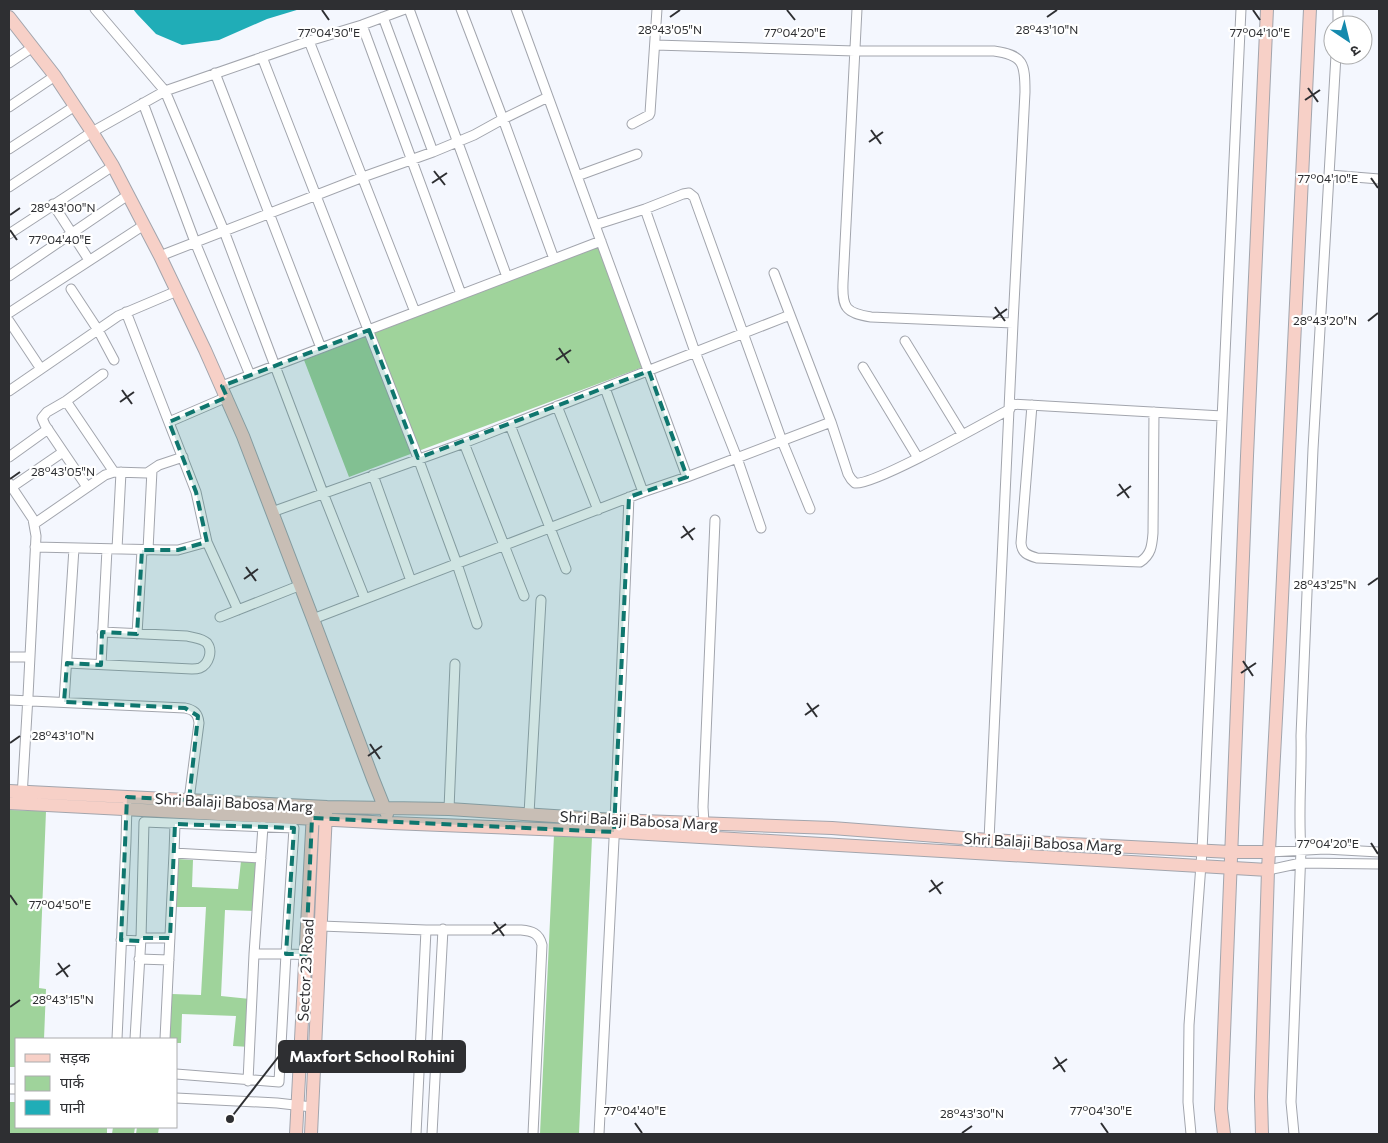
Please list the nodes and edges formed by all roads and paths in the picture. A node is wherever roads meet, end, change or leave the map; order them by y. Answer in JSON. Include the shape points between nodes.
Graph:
{"nodes":[{"id":1,"x":95,"y":9,"type":"edge"},
{"id":2,"x":407,"y":9,"type":"edge"},
{"id":3,"x":461,"y":9,"type":"edge"},
{"id":4,"x":516,"y":9,"type":"edge"},
{"id":5,"x":657,"y":9,"type":"edge"},
{"id":6,"x":857,"y":9,"type":"edge"},
{"id":7,"x":1241,"y":9,"type":"edge"},
{"id":8,"x":1267,"y":9,"type":"edge"},
{"id":9,"x":1310,"y":9,"type":"edge"},
{"id":10,"x":9,"y":17,"type":"edge"},
{"id":11,"x":383,"y":17,"type":"junction"},
{"id":12,"x":362,"y":25,"type":"junction"},
{"id":13,"x":309,"y":41,"type":"junction"},
{"id":14,"x":655,"y":45,"type":"junction"},
{"id":15,"x":32,"y":47,"type":"junction"},
{"id":16,"x":855,"y":51,"type":"junction"},
{"id":17,"x":262,"y":57,"type":"junction"},
{"id":18,"x":9,"y":63,"type":"edge"},
{"id":19,"x":1336,"y":65,"type":"edge"},
{"id":20,"x":215,"y":73,"type":"junction"},
{"id":21,"x":55,"y":76,"type":"junction"},
{"id":22,"x":165,"y":91,"type":"junction"},
{"id":23,"x":548,"y":98,"type":"junction"},
{"id":24,"x":143,"y":103,"type":"junction"},
{"id":25,"x":75,"y":106,"type":"junction"},
{"id":26,"x":9,"y":107,"type":"edge"},
{"id":27,"x":503,"y":119,"type":"junction"},
{"id":28,"x":632,"y":124,"type":"dead end"},
{"id":29,"x":92,"y":132,"type":"junction"},
{"id":30,"x":458,"y":142,"type":"junction"},
{"id":31,"x":9,"y":149,"type":"edge"},
{"id":32,"x":433,"y":152,"type":"junction"},
{"id":33,"x":637,"y":154,"type":"dead end"},
{"id":34,"x":411,"y":160,"type":"junction"},
{"id":35,"x":113,"y":166,"type":"junction"},
{"id":36,"x":1330,"y":175,"type":"junction"},
{"id":37,"x":578,"y":176,"type":"junction"},
{"id":38,"x":363,"y":177,"type":"junction"},
{"id":39,"x":1379,"y":179,"type":"edge"},
{"id":40,"x":9,"y":187,"type":"edge"},
{"id":41,"x":128,"y":195,"type":"junction"},
{"id":42,"x":316,"y":196,"type":"junction"},
{"id":43,"x":53,"y":204,"type":"junction"},
{"id":44,"x":645,"y":209,"type":"junction"},
{"id":45,"x":269,"y":214,"type":"junction"},
{"id":46,"x":144,"y":225,"type":"junction"},
{"id":47,"x":595,"y":225,"type":"junction"},
{"id":48,"x":224,"y":231,"type":"junction"},
{"id":49,"x":72,"y":233,"type":"junction"},
{"id":50,"x":9,"y":234,"type":"edge"},
{"id":51,"x":601,"y":241,"type":"junction"},
{"id":52,"x":195,"y":242,"type":"junction"},
{"id":53,"x":160,"y":256,"type":"junction"},
{"id":54,"x":554,"y":259,"type":"junction"},
{"id":55,"x":89,"y":260,"type":"junction"},
{"id":56,"x":774,"y":273,"type":"dead end"},
{"id":57,"x":9,"y":276,"type":"edge"},
{"id":58,"x":507,"y":277,"type":"junction"},
{"id":59,"x":71,"y":289,"type":"dead end"},
{"id":60,"x":178,"y":291,"type":"junction"},
{"id":61,"x":461,"y":294,"type":"junction"},
{"id":62,"x":126,"y":312,"type":"junction"},
{"id":63,"x":415,"y":312,"type":"junction"},
{"id":64,"x":9,"y":314,"type":"edge"},
{"id":65,"x":790,"y":315,"type":"junction"},
{"id":66,"x":9,"y":321,"type":"edge"},
{"id":67,"x":1013,"y":323,"type":"junction"},
{"id":68,"x":98,"y":330,"type":"junction"},
{"id":69,"x":369,"y":330,"type":"junction"},
{"id":70,"x":742,"y":334,"type":"junction"},
{"id":71,"x":905,"y":341,"type":"dead end"},
{"id":72,"x":321,"y":348,"type":"junction"},
{"id":73,"x":695,"y":352,"type":"junction"},
{"id":74,"x":114,"y":360,"type":"dead end"},
{"id":75,"x":275,"y":366,"type":"junction"},
{"id":76,"x":863,"y":367,"type":"dead end"},
{"id":77,"x":41,"y":369,"type":"junction"},
{"id":78,"x":649,"y":371,"type":"junction"},
{"id":79,"x":103,"y":374,"type":"dead end"},
{"id":80,"x":250,"y":375,"type":"junction"},
{"id":81,"x":604,"y":388,"type":"junction"},
{"id":82,"x":9,"y":391,"type":"edge"},
{"id":83,"x":224,"y":392,"type":"junction"},
{"id":84,"x":66,"y":401,"type":"junction"},
{"id":85,"x":1032,"y":405,"type":"junction"},
{"id":86,"x":557,"y":406,"type":"junction"},
{"id":87,"x":1010,"y":406,"type":"junction"},
{"id":88,"x":1154,"y":412,"type":"junction"},
{"id":89,"x":1222,"y":416,"type":"junction"},
{"id":90,"x":169,"y":422,"type":"junction"},
{"id":91,"x":831,"y":422,"type":"junction"},
{"id":92,"x":510,"y":425,"type":"junction"},
{"id":93,"x":48,"y":429,"type":"junction"},
{"id":94,"x":962,"y":434,"type":"junction"},
{"id":95,"x":782,"y":441,"type":"junction"},
{"id":96,"x":464,"y":443,"type":"junction"},
{"id":97,"x":63,"y":452,"type":"junction"},
{"id":98,"x":9,"y":457,"type":"edge"},
{"id":99,"x":183,"y":457,"type":"junction"},
{"id":100,"x":418,"y":458,"type":"junction"},
{"id":101,"x":737,"y":458,"type":"junction"},
{"id":102,"x":918,"y":458,"type":"junction"},
{"id":103,"x":152,"y":470,"type":"junction"},
{"id":104,"x":118,"y":472,"type":"junction"},
{"id":105,"x":373,"y":475,"type":"junction"},
{"id":106,"x":687,"y":477,"type":"junction"},
{"id":107,"x":10,"y":485,"type":"edge"},
{"id":108,"x":87,"y":487,"type":"junction"},
{"id":109,"x":643,"y":492,"type":"junction"},
{"id":110,"x":323,"y":493,"type":"junction"},
{"id":111,"x":629,"y":497,"type":"junction"},
{"id":112,"x":810,"y":509,"type":"dead end"},
{"id":113,"x":598,"y":510,"type":"junction"},
{"id":114,"x":272,"y":512,"type":"junction"},
{"id":115,"x":715,"y":520,"type":"dead end"},
{"id":116,"x":34,"y":524,"type":"junction"},
{"id":117,"x":550,"y":528,"type":"junction"},
{"id":118,"x":762,"y":528,"type":"dead end"},
{"id":119,"x":207,"y":542,"type":"junction"},
{"id":120,"x":35,"y":546,"type":"junction"},
{"id":121,"x":504,"y":546,"type":"junction"},
{"id":122,"x":74,"y":548,"type":"junction"},
{"id":123,"x":107,"y":549,"type":"junction"},
{"id":124,"x":117,"y":549,"type":"junction"},
{"id":125,"x":145,"y":550,"type":"junction"},
{"id":126,"x":457,"y":564,"type":"junction"},
{"id":127,"x":566,"y":570,"type":"dead end"},
{"id":128,"x":411,"y":581,"type":"junction"},
{"id":129,"x":300,"y":585,"type":"junction"},
{"id":130,"x":524,"y":596,"type":"dead end"},
{"id":131,"x":365,"y":599,"type":"junction"},
{"id":132,"x":541,"y":600,"type":"dead end"},
{"id":133,"x":238,"y":610,"type":"junction"},
{"id":134,"x":220,"y":617,"type":"dead end"},
{"id":135,"x":313,"y":619,"type":"junction"},
{"id":136,"x":477,"y":624,"type":"dead end"},
{"id":137,"x":102,"y":632,"type":"junction"},
{"id":138,"x":137,"y":634,"type":"junction"},
{"id":139,"x":9,"y":657,"type":"edge"},
{"id":140,"x":29,"y":657,"type":"junction"},
{"id":141,"x":67,"y":663,"type":"junction"},
{"id":142,"x":455,"y":664,"type":"dead end"},
{"id":143,"x":101,"y":665,"type":"junction"},
{"id":144,"x":9,"y":700,"type":"edge"},
{"id":145,"x":28,"y":700,"type":"junction"},
{"id":146,"x":64,"y":702,"type":"junction"},
{"id":147,"x":9,"y":791,"type":"edge"},
{"id":148,"x":17,"y":799,"type":"edge"},
{"id":149,"x":189,"y":800,"type":"junction"},
{"id":150,"x":127,"y":803,"type":"junction"},
{"id":151,"x":384,"y":807,"type":"junction"},
{"id":152,"x":449,"y":808,"type":"junction"},
{"id":153,"x":313,"y":812,"type":"junction"},
{"id":154,"x":326,"y":813,"type":"junction"},
{"id":155,"x":529,"y":814,"type":"junction"},
{"id":156,"x":391,"y":822,"type":"junction"},
{"id":157,"x":704,"y":823,"type":"junction"},
{"id":158,"x":175,"y":824,"type":"junction"},
{"id":159,"x":263,"y":826,"type":"junction"},
{"id":160,"x":614,"y":826,"type":"junction"},
{"id":161,"x":990,"y":840,"type":"junction"},
{"id":162,"x":1301,"y":850,"type":"junction"},
{"id":163,"x":1202,"y":851,"type":"junction"},
{"id":164,"x":1230,"y":852,"type":"junction"},
{"id":165,"x":1269,"y":852,"type":"junction"},
{"id":166,"x":1379,"y":852,"type":"edge"},
{"id":167,"x":174,"y":853,"type":"junction"},
{"id":168,"x":261,"y":858,"type":"junction"},
{"id":169,"x":1301,"y":863,"type":"junction"},
{"id":170,"x":1379,"y":864,"type":"edge"},
{"id":171,"x":1200,"y":866,"type":"junction"},
{"id":172,"x":1230,"y":868,"type":"junction"},
{"id":173,"x":1268,"y":870,"type":"junction"},
{"id":174,"x":321,"y":926,"type":"junction"},
{"id":175,"x":426,"y":930,"type":"junction"},
{"id":176,"x":443,"y":930,"type":"junction"},
{"id":177,"x":170,"y":938,"type":"junction"},
{"id":178,"x":141,"y":939,"type":"junction"},
{"id":179,"x":122,"y":940,"type":"junction"},
{"id":180,"x":254,"y":954,"type":"junction"},
{"id":181,"x":286,"y":954,"type":"junction"},
{"id":182,"x":306,"y":954,"type":"junction"},
{"id":183,"x":320,"y":955,"type":"junction"},
{"id":184,"x":140,"y":960,"type":"junction"},
{"id":185,"x":169,"y":960,"type":"junction"},
{"id":186,"x":116,"y":1038,"type":"edge"},
{"id":187,"x":135,"y":1038,"type":"edge"},
{"id":188,"x":165,"y":1038,"type":"edge"},
{"id":189,"x":420,"y":1055,"type":"junction"},
{"id":190,"x":437,"y":1055,"type":"junction"},
{"id":191,"x":178,"y":1074,"type":"edge"},
{"id":192,"x":248,"y":1081,"type":"junction"},
{"id":193,"x":178,"y":1098,"type":"edge"},
{"id":194,"x":297,"y":1105,"type":"junction"},
{"id":195,"x":312,"y":1107,"type":"junction"},
{"id":196,"x":296,"y":1134,"type":"edge"},
{"id":197,"x":311,"y":1134,"type":"edge"},
{"id":198,"x":416,"y":1134,"type":"edge"},
{"id":199,"x":432,"y":1134,"type":"edge"},
{"id":200,"x":533,"y":1134,"type":"edge"},
{"id":201,"x":599,"y":1134,"type":"edge"},
{"id":202,"x":1191,"y":1134,"type":"edge"},
{"id":203,"x":1224,"y":1134,"type":"edge"},
{"id":204,"x":1262,"y":1134,"type":"edge"},
{"id":205,"x":1294,"y":1134,"type":"edge"}],
"edges":[{"from":1,"to":22,"type":"street"},
{"from":2,"to":11,"type":"street"},
{"from":2,"to":30,"type":"street"},
{"from":3,"to":27,"type":"street"},
{"from":4,"to":23,"type":"street"},
{"from":5,"to":14,"type":"street"},
{"from":6,"to":16,"type":"street"},
{"from":7,"to":89,"type":"street"},
{"from":8,"to":164,"type":"street"},
{"from":9,"to":165,"type":"street"},
{"from":10,"to":15,"type":"street"},
{"from":11,"to":12,"type":"street"},
{"from":11,"to":32,"type":"street"},
{"from":12,"to":13,"type":"street"},
{"from":12,"to":34,"type":"street"},
{"from":13,"to":17,"type":"street"},
{"from":13,"to":38,"type":"street"},
{"from":14,"to":16,"type":"street"},
{"from":14,"to":28,"type":"street","via":[[650,113]]},
{"from":15,"to":18,"type":"street"},
{"from":15,"to":21,"type":"street"},
{"from":16,"to":67,"type":"street","via":[[843,295],[850,312],[870,317]]},
{"from":16,"to":67,"type":"street","via":[[994,51],[1014,56],[1021,63],[1025,92]]},
{"from":17,"to":20,"type":"street"},
{"from":17,"to":42,"type":"street"},
{"from":19,"to":36,"type":"street"},
{"from":20,"to":22,"type":"street"},
{"from":20,"to":45,"type":"street"},
{"from":21,"to":25,"type":"street"},
{"from":21,"to":26,"type":"street"},
{"from":22,"to":24,"type":"street"},
{"from":22,"to":48,"type":"street"},
{"from":23,"to":27,"type":"street"},
{"from":23,"to":37,"type":"street"},
{"from":24,"to":29,"type":"street"},
{"from":24,"to":52,"type":"street"},
{"from":25,"to":29,"type":"street"},
{"from":25,"to":31,"type":"street"},
{"from":27,"to":30,"type":"street"},
{"from":27,"to":54,"type":"street"},
{"from":29,"to":35,"type":"street"},
{"from":29,"to":40,"type":"street"},
{"from":30,"to":32,"type":"street"},
{"from":30,"to":58,"type":"street"},
{"from":32,"to":34,"type":"street"},
{"from":33,"to":37,"type":"street"},
{"from":34,"to":38,"type":"street"},
{"from":34,"to":61,"type":"street"},
{"from":35,"to":41,"type":"street"},
{"from":35,"to":43,"type":"street"},
{"from":36,"to":39,"type":"street"},
{"from":36,"to":162,"type":"street","via":[[1313,449],[1301,736]]},
{"from":37,"to":47,"type":"street"},
{"from":38,"to":42,"type":"street"},
{"from":38,"to":63,"type":"street"},
{"from":41,"to":46,"type":"street"},
{"from":41,"to":49,"type":"street"},
{"from":42,"to":45,"type":"street"},
{"from":42,"to":69,"type":"street"},
{"from":43,"to":49,"type":"street"},
{"from":43,"to":50,"type":"street"},
{"from":44,"to":47,"type":"street"},
{"from":44,"to":70,"type":"street","via":[[683,194],[689,193],[694,197]]},
{"from":44,"to":73,"type":"street"},
{"from":45,"to":48,"type":"street"},
{"from":45,"to":72,"type":"street"},
{"from":46,"to":53,"type":"street"},
{"from":46,"to":55,"type":"street"},
{"from":47,"to":51,"type":"street"},
{"from":48,"to":52,"type":"street"},
{"from":48,"to":75,"type":"street"},
{"from":49,"to":55,"type":"street"},
{"from":49,"to":57,"type":"street"},
{"from":51,"to":54,"type":"street"},
{"from":51,"to":78,"type":"street"},
{"from":52,"to":53,"type":"street"},
{"from":52,"to":80,"type":"street"},
{"from":53,"to":60,"type":"street"},
{"from":54,"to":58,"type":"street"},
{"from":55,"to":64,"type":"street"},
{"from":56,"to":65,"type":"street"},
{"from":58,"to":61,"type":"street"},
{"from":59,"to":68,"type":"street"},
{"from":60,"to":62,"type":"street"},
{"from":60,"to":83,"type":"street"},
{"from":61,"to":63,"type":"street"},
{"from":62,"to":68,"type":"street"},
{"from":62,"to":90,"type":"street"},
{"from":63,"to":69,"type":"street"},
{"from":65,"to":70,"type":"street"},
{"from":65,"to":91,"type":"street"},
{"from":66,"to":77,"type":"street"},
{"from":67,"to":87,"type":"street"},
{"from":68,"to":74,"type":"street"},
{"from":68,"to":77,"type":"street"},
{"from":69,"to":72,"type":"street"},
{"from":69,"to":100,"type":"street"},
{"from":70,"to":73,"type":"street"},
{"from":70,"to":95,"type":"street"},
{"from":71,"to":94,"type":"street"},
{"from":72,"to":75,"type":"street"},
{"from":73,"to":78,"type":"street"},
{"from":73,"to":101,"type":"street"},
{"from":75,"to":80,"type":"street"},
{"from":75,"to":110,"type":"street"},
{"from":76,"to":102,"type":"street"},
{"from":77,"to":82,"type":"street"},
{"from":78,"to":81,"type":"street"},
{"from":78,"to":106,"type":"street"},
{"from":79,"to":84,"type":"street"},
{"from":80,"to":83,"type":"street"},
{"from":81,"to":86,"type":"street"},
{"from":81,"to":109,"type":"street"},
{"from":83,"to":90,"type":"street"},
{"from":83,"to":114,"type":"street"},
{"from":84,"to":93,"type":"street","via":[[43,416]]},
{"from":84,"to":104,"type":"street"},
{"from":85,"to":87,"type":"street"},
{"from":85,"to":88,"type":"street"},
{"from":85,"to":88,"type":"street","via":[[1021,543],[1026,554],[1037,558],[1140,562],[1150,553]]},
{"from":86,"to":92,"type":"street"},
{"from":86,"to":113,"type":"street"},
{"from":87,"to":94,"type":"street"},
{"from":87,"to":161,"type":"street"},
{"from":88,"to":89,"type":"street"},
{"from":89,"to":163,"type":"street"},
{"from":90,"to":99,"type":"street"},
{"from":91,"to":95,"type":"street"},
{"from":91,"to":102,"type":"street","via":[[848,474],[855,483],[869,481]]},
{"from":92,"to":96,"type":"street"},
{"from":92,"to":117,"type":"street"},
{"from":93,"to":97,"type":"street"},
{"from":93,"to":98,"type":"street"},
{"from":94,"to":102,"type":"street"},
{"from":95,"to":101,"type":"street"},
{"from":95,"to":112,"type":"street"},
{"from":96,"to":100,"type":"street"},
{"from":96,"to":121,"type":"street"},
{"from":97,"to":107,"type":"street"},
{"from":97,"to":108,"type":"street"},
{"from":99,"to":103,"type":"street"},
{"from":99,"to":119,"type":"street","via":[[196,492]]},
{"from":100,"to":105,"type":"street"},
{"from":100,"to":126,"type":"street"},
{"from":101,"to":106,"type":"street"},
{"from":101,"to":118,"type":"street"},
{"from":103,"to":104,"type":"street","via":[[141,474]]},
{"from":103,"to":125,"type":"street"},
{"from":104,"to":108,"type":"street"},
{"from":104,"to":124,"type":"street"},
{"from":105,"to":110,"type":"street"},
{"from":105,"to":128,"type":"street"},
{"from":106,"to":109,"type":"street"},
{"from":107,"to":116,"type":"street"},
{"from":108,"to":116,"type":"street"},
{"from":109,"to":111,"type":"street"},
{"from":110,"to":114,"type":"street"},
{"from":110,"to":131,"type":"street"},
{"from":111,"to":113,"type":"street"},
{"from":111,"to":160,"type":"street"},
{"from":113,"to":117,"type":"street"},
{"from":114,"to":129,"type":"street"},
{"from":115,"to":157,"type":"street"},
{"from":116,"to":120,"type":"street"},
{"from":117,"to":121,"type":"street"},
{"from":117,"to":127,"type":"street"},
{"from":119,"to":125,"type":"street","via":[[178,550]]},
{"from":119,"to":133,"type":"street"},
{"from":120,"to":122,"type":"street"},
{"from":120,"to":140,"type":"street"},
{"from":121,"to":126,"type":"street"},
{"from":121,"to":130,"type":"street"},
{"from":122,"to":123,"type":"street"},
{"from":122,"to":141,"type":"street"},
{"from":123,"to":124,"type":"street"},
{"from":123,"to":137,"type":"street"},
{"from":124,"to":125,"type":"street"},
{"from":125,"to":138,"type":"street"},
{"from":126,"to":128,"type":"street"},
{"from":126,"to":136,"type":"street"},
{"from":128,"to":131,"type":"street"},
{"from":129,"to":133,"type":"street"},
{"from":129,"to":135,"type":"street"},
{"from":131,"to":135,"type":"street"},
{"from":132,"to":155,"type":"street"},
{"from":133,"to":134,"type":"street"},
{"from":135,"to":151,"type":"street"},
{"from":137,"to":138,"type":"street"},
{"from":137,"to":143,"type":"street"},
{"from":138,"to":143,"type":"street","via":[[200,639],[209,649],[208,662],[192,669]]},
{"from":139,"to":140,"type":"street"},
{"from":140,"to":145,"type":"street"},
{"from":141,"to":143,"type":"street"},
{"from":141,"to":146,"type":"street"},
{"from":142,"to":152,"type":"street"},
{"from":144,"to":145,"type":"street"},
{"from":145,"to":146,"type":"street"},
{"from":145,"to":148,"type":"street"},
{"from":146,"to":149,"type":"street","via":[[193,710],[199,723]]},
{"from":147,"to":148,"type":"street","name":"Shri Balaji Babosa Marg"},
{"from":148,"to":150,"type":"street","name":"Shri Balaji Babosa Marg"},
{"from":149,"to":150,"type":"street","name":"Shri Balaji Babosa Marg"},
{"from":149,"to":153,"type":"street","name":"Shri Balaji Babosa Marg"},
{"from":150,"to":153,"type":"street","name":"Shri Balaji Babosa Marg"},
{"from":150,"to":179,"type":"street"},
{"from":151,"to":152,"type":"street","name":"Shri Balaji Babosa Marg"},
{"from":151,"to":154,"type":"street","name":"Shri Balaji Babosa Marg"},
{"from":151,"to":156,"type":"street"},
{"from":152,"to":155,"type":"street","name":"Shri Balaji Babosa Marg"},
{"from":153,"to":154,"type":"street","name":"Shri Balaji Babosa Marg"},
{"from":153,"to":182,"type":"street","name":"Sector 23 Road"},
{"from":154,"to":156,"type":"street","name":"Shri Balaji Babosa Marg"},
{"from":154,"to":174,"type":"street","name":"Sector 23 Road"},
{"from":155,"to":160,"type":"street","name":"Shri Balaji Babosa Marg"},
{"from":156,"to":160,"type":"street","name":"Shri Balaji Babosa Marg"},
{"from":157,"to":160,"type":"street","name":"Shri Balaji Babosa Marg"},
{"from":157,"to":161,"type":"street","name":"Shri Balaji Babosa Marg","via":[[832,828]]},
{"from":158,"to":159,"type":"street"},
{"from":158,"to":167,"type":"street"},
{"from":158,"to":178,"type":"street","via":[[144,822]]},
{"from":159,"to":168,"type":"street"},
{"from":159,"to":181,"type":"street","via":[[294,828]]},
{"from":160,"to":171,"type":"street","name":"Shri Balaji Babosa Marg"},
{"from":160,"to":201,"type":"street"},
{"from":161,"to":163,"type":"street","name":"Shri Balaji Babosa Marg"},
{"from":162,"to":165,"type":"street"},
{"from":162,"to":166,"type":"street"},
{"from":162,"to":169,"type":"street"},
{"from":163,"to":164,"type":"street","name":"Shri Balaji Babosa Marg"},
{"from":163,"to":171,"type":"street"},
{"from":164,"to":165,"type":"street","name":"Shri Balaji Babosa Marg"},
{"from":164,"to":172,"type":"street"},
{"from":165,"to":173,"type":"street"},
{"from":167,"to":168,"type":"street"},
{"from":167,"to":177,"type":"street"},
{"from":168,"to":180,"type":"street"},
{"from":169,"to":170,"type":"street"},
{"from":169,"to":173,"type":"street"},
{"from":169,"to":205,"type":"street","via":[[1292,1093]]},
{"from":171,"to":172,"type":"street","name":"Shri Balaji Babosa Marg"},
{"from":171,"to":202,"type":"street","via":[[1190,1025],[1188,1102]]},
{"from":172,"to":173,"type":"street","name":"Shri Balaji Babosa Marg"},
{"from":172,"to":203,"type":"street","via":[[1221,1109]]},
{"from":173,"to":204,"type":"street"},
{"from":174,"to":175,"type":"street"},
{"from":174,"to":183,"type":"street","name":"Sector 23 Road"},
{"from":175,"to":176,"type":"street"},
{"from":175,"to":189,"type":"street"},
{"from":176,"to":190,"type":"street"},
{"from":176,"to":200,"type":"street","via":[[530,931],[540,938]]},
{"from":177,"to":178,"type":"street"},
{"from":177,"to":185,"type":"street"},
{"from":178,"to":179,"type":"street"},
{"from":178,"to":184,"type":"street"},
{"from":179,"to":186,"type":"street"},
{"from":180,"to":181,"type":"street"},
{"from":180,"to":192,"type":"street"},
{"from":181,"to":182,"type":"street"},
{"from":181,"to":192,"type":"street","via":[[279,1082]]},
{"from":182,"to":183,"type":"street"},
{"from":182,"to":194,"type":"street","name":"Sector 23 Road"},
{"from":183,"to":195,"type":"street","name":"Sector 23 Road"},
{"from":184,"to":185,"type":"street"},
{"from":184,"to":187,"type":"street"},
{"from":185,"to":188,"type":"street"},
{"from":189,"to":190,"type":"street"},
{"from":189,"to":198,"type":"street"},
{"from":190,"to":199,"type":"street"},
{"from":191,"to":192,"type":"street"},
{"from":193,"to":194,"type":"street"},
{"from":194,"to":195,"type":"street"},
{"from":194,"to":196,"type":"street","name":"Sector 23 Road"},
{"from":195,"to":197,"type":"street","name":"Sector 23 Road"}]}
